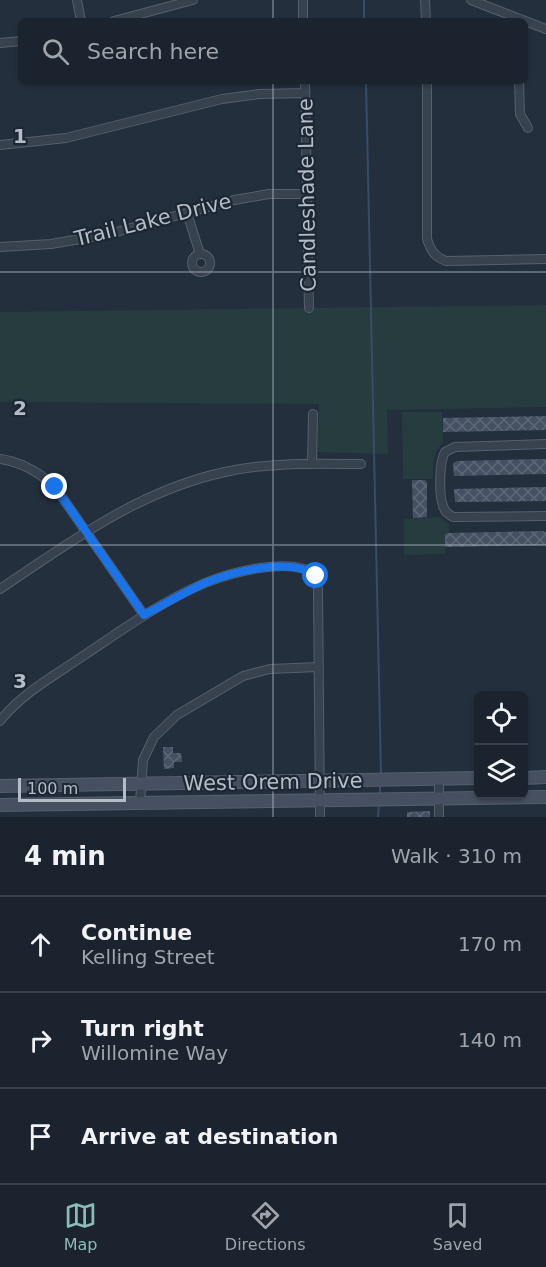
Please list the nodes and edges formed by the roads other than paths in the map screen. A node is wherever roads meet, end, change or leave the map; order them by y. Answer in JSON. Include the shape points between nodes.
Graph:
{"nodes":[{"id":1,"x":77,"y":0,"type":"edge"},
{"id":2,"x":193,"y":0,"type":"edge"},
{"id":3,"x":303,"y":0,"type":"edge"},
{"id":4,"x":425,"y":0,"type":"edge"},
{"id":5,"x":471,"y":0,"type":"edge"},
{"id":6,"x":80,"y":18,"type":"edge"},
{"id":7,"x":125,"y":18,"type":"edge"},
{"id":8,"x":303,"y":18,"type":"edge"},
{"id":9,"x":426,"y":18,"type":"edge"},
{"id":10,"x":518,"y":18,"type":"edge"},
{"id":11,"x":528,"y":22,"type":"edge"},
{"id":12,"x":546,"y":29,"type":"edge"},
{"id":13,"x":18,"y":41,"type":"edge"},
{"id":14,"x":0,"y":43,"type":"edge"},
{"id":15,"x":305,"y":84,"type":"edge"},
{"id":16,"x":427,"y":84,"type":"edge"},
{"id":17,"x":519,"y":84,"type":"edge"},
{"id":18,"x":305,"y":93,"type":"junction"},
{"id":19,"x":528,"y":128,"type":"dead end"},
{"id":20,"x":0,"y":145,"type":"edge"},
{"id":21,"x":307,"y":194,"type":"junction"},
{"id":22,"x":188,"y":213,"type":"junction"},
{"id":23,"x":0,"y":247,"type":"edge"},
{"id":24,"x":200,"y":254,"type":"dead end"},
{"id":25,"x":546,"y":259,"type":"edge"},
{"id":26,"x":309,"y":308,"type":"dead end"},
{"id":27,"x":313,"y":414,"type":"dead end"},
{"id":28,"x":546,"y":444,"type":"edge"},
{"id":29,"x":0,"y":459,"type":"edge"},
{"id":30,"x":312,"y":464,"type":"junction"},
{"id":31,"x":361,"y":464,"type":"dead end"},
{"id":32,"x":546,"y":516,"type":"edge"},
{"id":33,"x":87,"y":531,"type":"junction"},
{"id":34,"x":0,"y":588,"type":"edge"},
{"id":35,"x":144,"y":615,"type":"junction"},
{"id":36,"x":319,"y":667,"type":"junction"},
{"id":37,"x":0,"y":721,"type":"edge"},
{"id":38,"x":546,"y":777,"type":"edge"},
{"id":39,"x":474,"y":778,"type":"edge"},
{"id":40,"x":528,"y":778,"type":"edge"},
{"id":41,"x":439,"y":779,"type":"junction"},
{"id":42,"x":320,"y":781,"type":"junction"},
{"id":43,"x":206,"y":783,"type":"junction"},
{"id":44,"x":141,"y":784,"type":"junction"},
{"id":45,"x":89,"y":785,"type":"junction"},
{"id":46,"x":0,"y":786,"type":"edge"},
{"id":47,"x":546,"y":796,"type":"edge"},
{"id":48,"x":439,"y":798,"type":"junction"},
{"id":49,"x":320,"y":800,"type":"junction"},
{"id":50,"x":206,"y":802,"type":"junction"},
{"id":51,"x":141,"y":803,"type":"junction"},
{"id":52,"x":88,"y":804,"type":"junction"},
{"id":53,"x":0,"y":805,"type":"edge"},
{"id":54,"x":320,"y":817,"type":"edge"},
{"id":55,"x":439,"y":817,"type":"edge"}],
"edges":[{"from":1,"to":6,"type":"street"},
{"from":2,"to":7,"type":"street"},
{"from":3,"to":8,"type":"street"},
{"from":4,"to":9,"type":"street"},
{"from":5,"to":10,"type":"street"},
{"from":11,"to":12,"type":"street"},
{"from":13,"to":14,"type":"street"},
{"from":15,"to":18,"type":"street","name":"Candleshade Lane"},
{"from":16,"to":25,"type":"street","via":[[427,239],[436,257],[446,261]]},
{"from":17,"to":19,"type":"street","via":[[520,114]]},
{"from":18,"to":20,"type":"street","via":[[222,99],[66,138]]},
{"from":18,"to":21,"type":"street","name":"Candleshade Lane"},
{"from":21,"to":22,"type":"street","name":"Trail Lake Drive","via":[[268,194]]},
{"from":21,"to":26,"type":"street","name":"Candleshade Lane"},
{"from":22,"to":23,"type":"street","name":"Trail Lake Drive","via":[[109,234],[51,244]]},
{"from":22,"to":24,"type":"street"},
{"from":27,"to":30,"type":"street"},
{"from":28,"to":32,"type":"street","via":[[451,448],[443,454],[441,462],[442,502],[449,515]]},
{"from":29,"to":33,"type":"street","via":[[44,477],[63,496]]},
{"from":30,"to":31,"type":"street"},
{"from":30,"to":33,"type":"street","via":[[225,472],[178,485]]},
{"from":33,"to":34,"type":"street"},
{"from":33,"to":35,"type":"street"},
{"from":35,"to":36,"type":"street","via":[[205,583],[246,570],[309,569],[316,576],[318,589]]},
{"from":35,"to":37,"type":"street","via":[[26,694]]},
{"from":36,"to":42,"type":"street"},
{"from":36,"to":44,"type":"street","via":[[270,669],[243,676],[177,715],[154,737],[143,760]]},
{"from":38,"to":40,"type":"main road"},
{"from":39,"to":41,"type":"main road","name":"West Orem Drive"},
{"from":41,"to":42,"type":"main road","name":"West Orem Drive"},
{"from":41,"to":48,"type":"street"},
{"from":42,"to":43,"type":"main road","name":"West Orem Drive"},
{"from":42,"to":49,"type":"street"},
{"from":43,"to":44,"type":"main road","name":"West Orem Drive"},
{"from":43,"to":50,"type":"main road"},
{"from":44,"to":45,"type":"main road","name":"West Orem Drive"},
{"from":44,"to":51,"type":"street"},
{"from":45,"to":46,"type":"main road","name":"West Orem Drive"},
{"from":45,"to":52,"type":"main road"},
{"from":47,"to":48,"type":"main road","name":"West Orem Drive"},
{"from":48,"to":49,"type":"main road","name":"West Orem Drive"},
{"from":48,"to":55,"type":"street"},
{"from":49,"to":50,"type":"main road","name":"West Orem Drive"},
{"from":49,"to":54,"type":"street"},
{"from":50,"to":51,"type":"main road","name":"West Orem Drive"},
{"from":51,"to":52,"type":"main road","name":"West Orem Drive"},
{"from":52,"to":53,"type":"main road","name":"West Orem Drive"}]}
